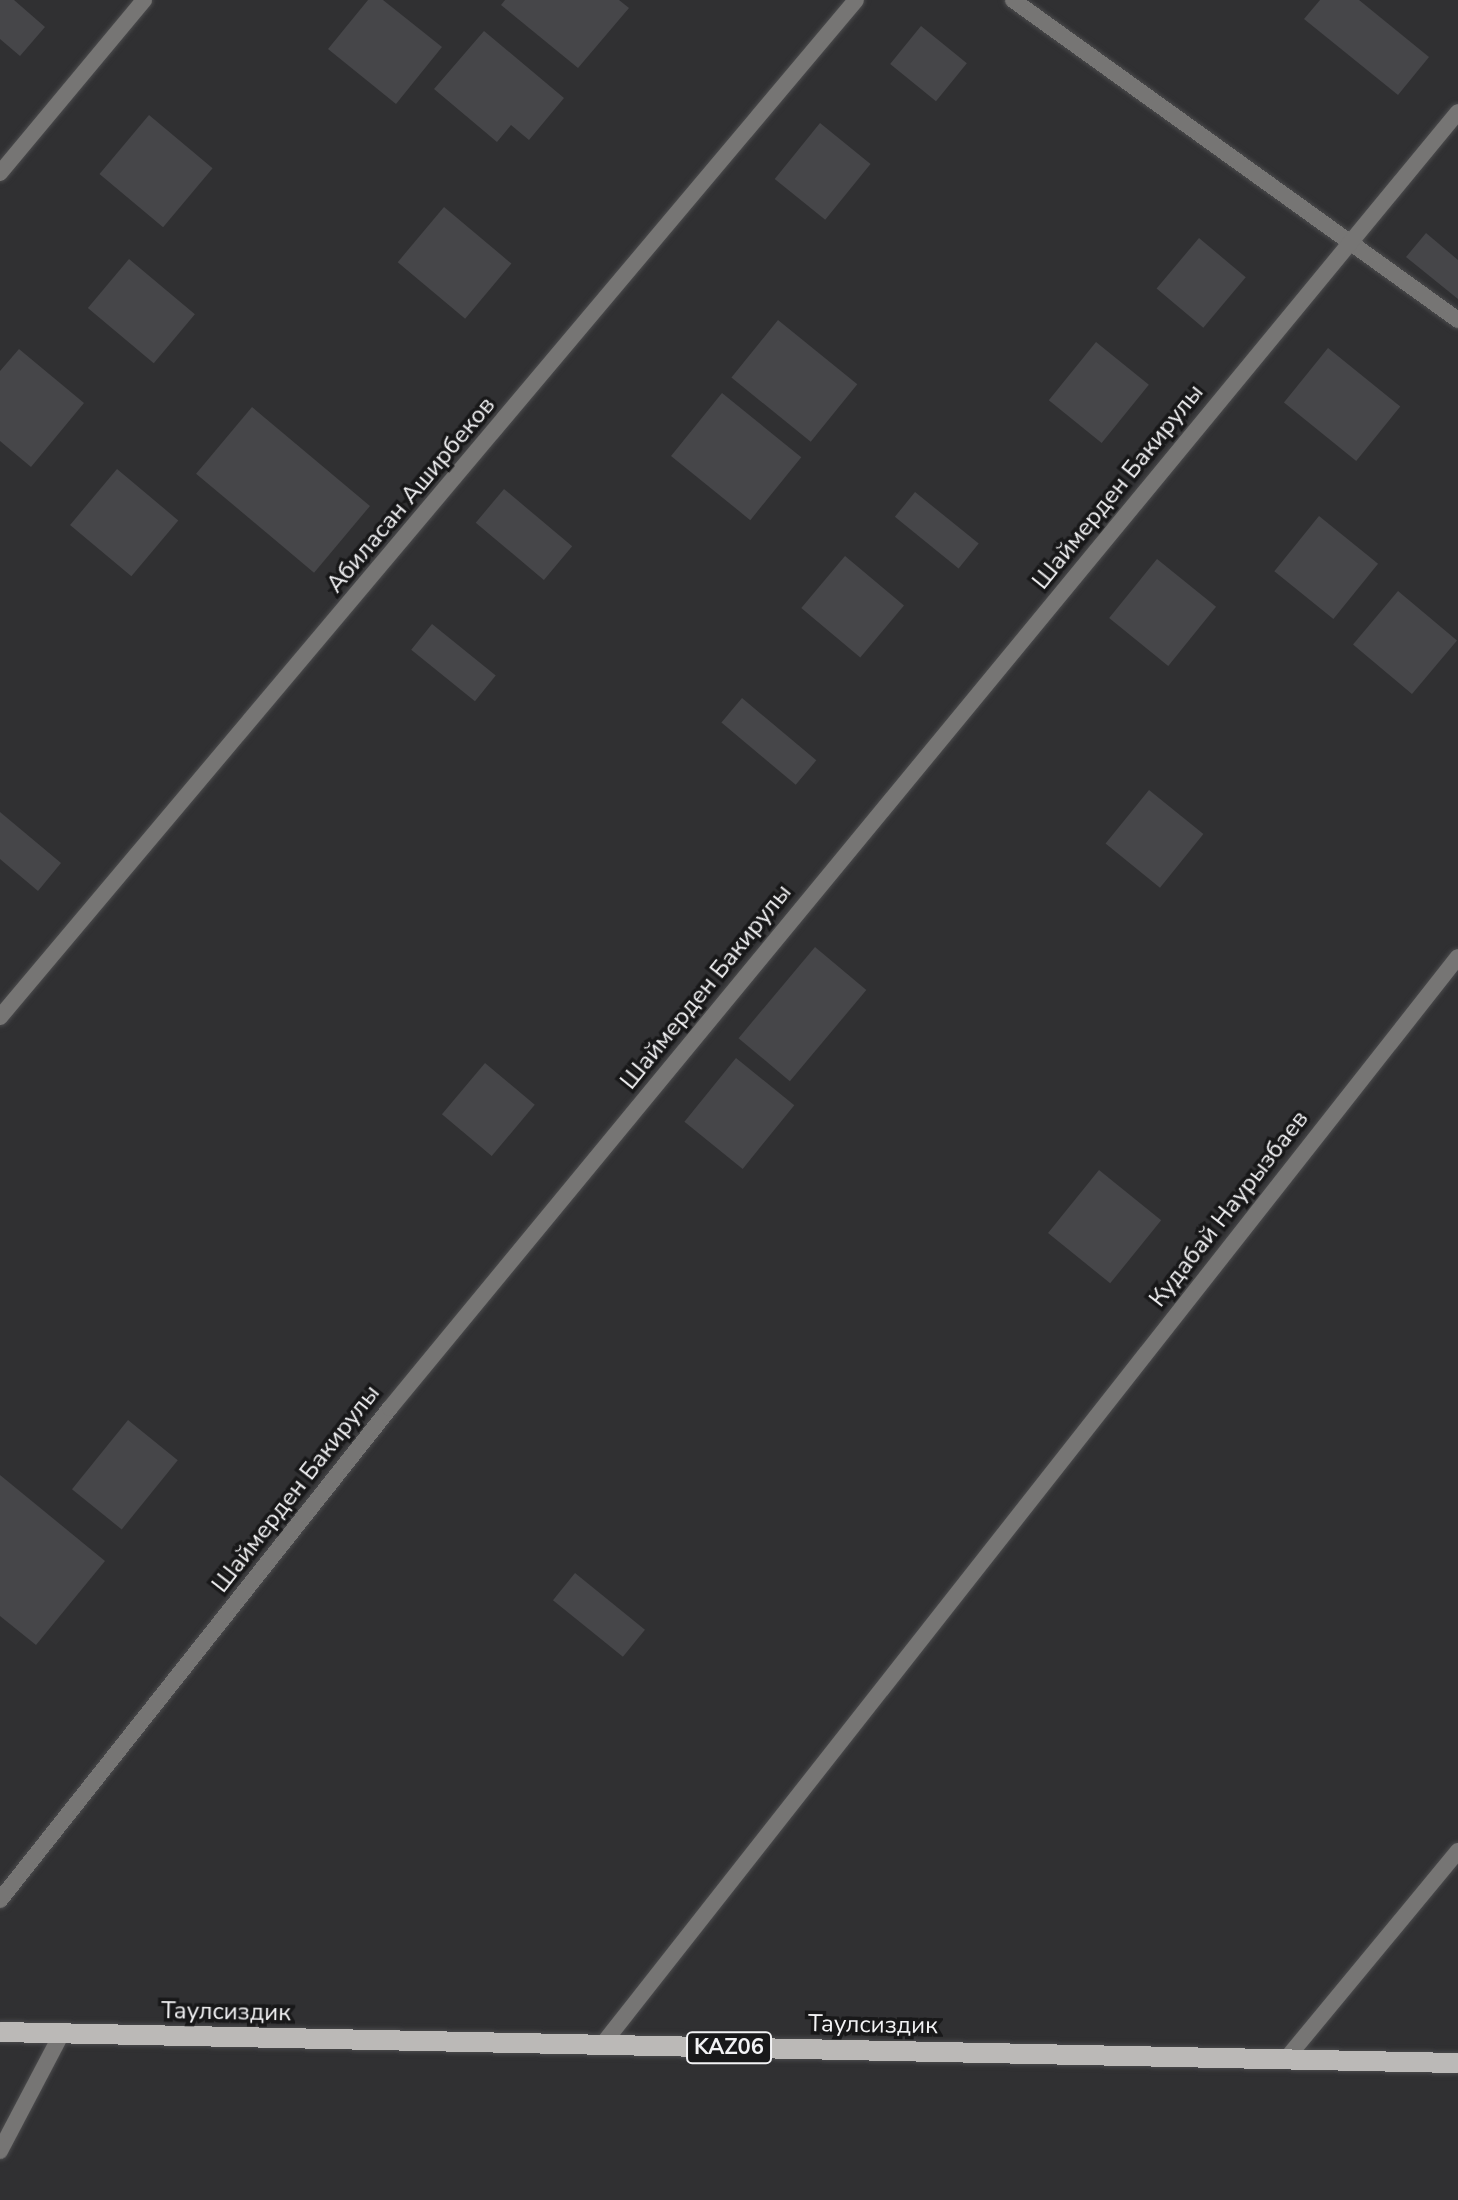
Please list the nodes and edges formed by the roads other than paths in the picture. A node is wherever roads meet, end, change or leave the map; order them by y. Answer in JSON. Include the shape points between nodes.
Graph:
{"nodes":[{"id":1,"x":144,"y":0,"type":"edge"},
{"id":2,"x":856,"y":0,"type":"edge"},
{"id":3,"x":1013,"y":0,"type":"edge"},
{"id":4,"x":1458,"y":112,"type":"edge"},
{"id":5,"x":0,"y":173,"type":"edge"},
{"id":6,"x":1351,"y":242,"type":"junction"},
{"id":7,"x":1458,"y":320,"type":"edge"},
{"id":8,"x":1458,"y":957,"type":"edge"},
{"id":9,"x":0,"y":1017,"type":"edge"},
{"id":10,"x":1458,"y":1851,"type":"edge"},
{"id":11,"x":0,"y":1900,"type":"edge"},
{"id":12,"x":0,"y":2032,"type":"edge"},
{"id":13,"x":61,"y":2035,"type":"junction"},
{"id":14,"x":602,"y":2045,"type":"junction"},
{"id":15,"x":1286,"y":2059,"type":"junction"},
{"id":16,"x":1458,"y":2063,"type":"edge"},
{"id":17,"x":0,"y":2151,"type":"edge"}],
"edges":[{"from":1,"to":5,"type":"street"},
{"from":2,"to":9,"type":"street","name":"Абиласан Аширбеков"},
{"from":3,"to":6,"type":"street"},
{"from":4,"to":6,"type":"street","name":"Шаймерден Бакирулы"},
{"from":6,"to":7,"type":"street"},
{"from":6,"to":11,"type":"street","name":"Шаймерден Бакирулы","via":[[390,1408]]},
{"from":8,"to":14,"type":"street","name":"Кудабай Наурызбаев"},
{"from":10,"to":15,"type":"street"},
{"from":12,"to":13,"type":"main road","name":"Таулсиздик","number":"KAZ06"},
{"from":13,"to":14,"type":"main road","name":"Таулсиздик","number":"KAZ06"},
{"from":13,"to":17,"type":"street"},
{"from":14,"to":15,"type":"main road","name":"Таулсиздик","number":"KAZ06"},
{"from":15,"to":16,"type":"main road","name":"Таулсиздик","number":"KAZ06"}]}
